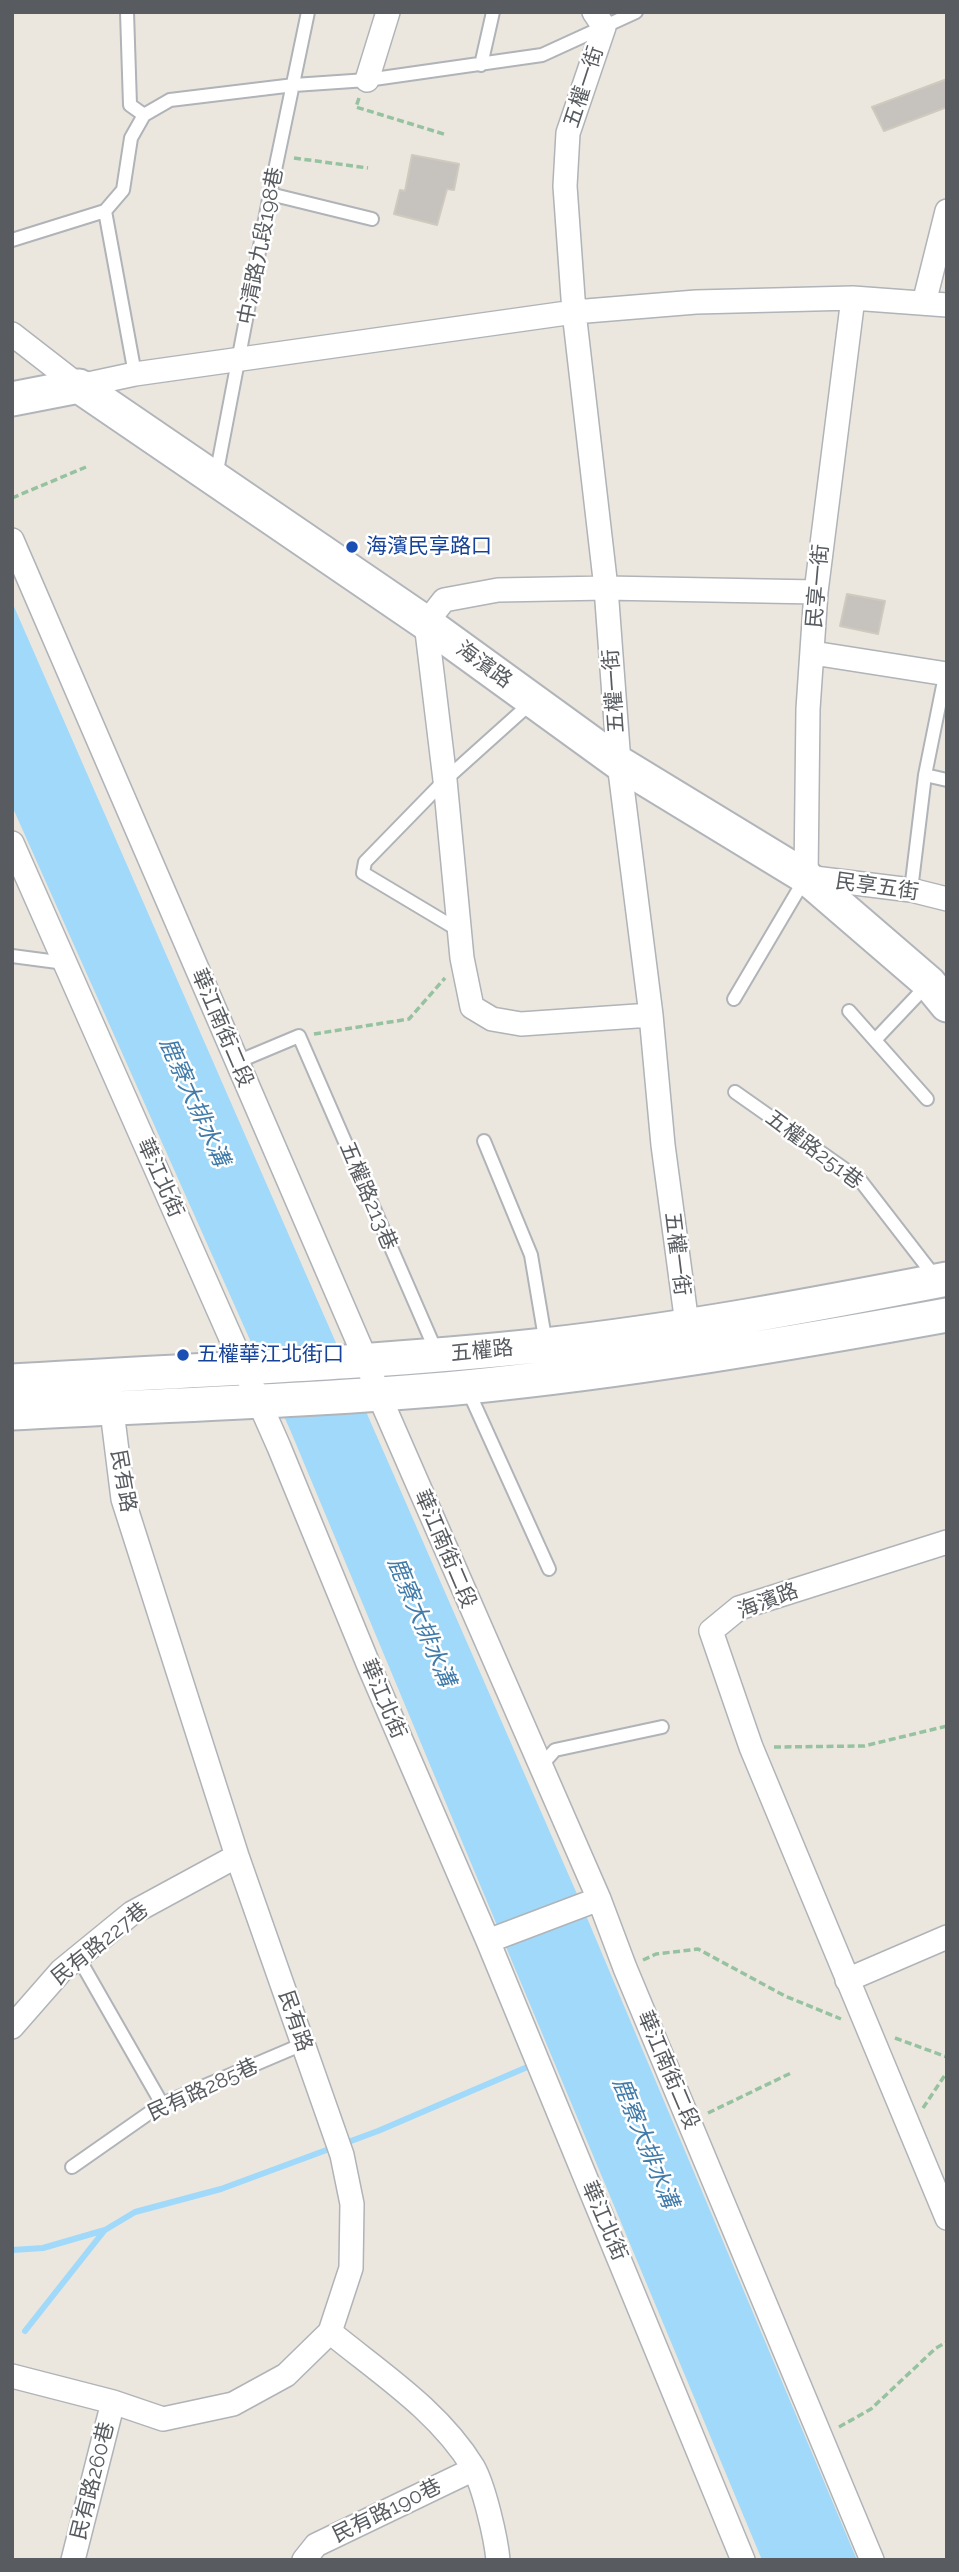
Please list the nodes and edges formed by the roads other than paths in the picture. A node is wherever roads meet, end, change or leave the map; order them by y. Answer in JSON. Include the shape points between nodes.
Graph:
{"nodes":[{"id":1,"x":127,"y":12,"type":"edge"},
{"id":2,"x":307,"y":12,"type":"edge"},
{"id":3,"x":388,"y":12,"type":"edge"},
{"id":4,"x":493,"y":12,"type":"edge"},
{"id":5,"x":636,"y":12,"type":"edge"},
{"id":6,"x":599,"y":20,"type":"edge"},
{"id":7,"x":481,"y":65,"type":"junction"},
{"id":8,"x":367,"y":80,"type":"junction"},
{"id":9,"x":293,"y":85,"type":"junction"},
{"id":10,"x":144,"y":115,"type":"junction"},
{"id":11,"x":270,"y":194,"type":"junction"},
{"id":12,"x":105,"y":211,"type":"junction"},
{"id":13,"x":947,"y":211,"type":"edge"},
{"id":14,"x":372,"y":219,"type":"dead end"},
{"id":15,"x":12,"y":240,"type":"edge"},
{"id":16,"x":853,"y":298,"type":"junction"},
{"id":17,"x":936,"y":304,"type":"edge"},
{"id":18,"x":574,"y":313,"type":"junction"},
{"id":19,"x":12,"y":334,"type":"edge"},
{"id":20,"x":239,"y":360,"type":"junction"},
{"id":21,"x":135,"y":374,"type":"junction"},
{"id":22,"x":79,"y":386,"type":"junction"},
{"id":23,"x":12,"y":399,"type":"edge"},
{"id":24,"x":215,"y":480,"type":"junction"},
{"id":25,"x":12,"y":540,"type":"edge"},
{"id":26,"x":606,"y":588,"type":"junction"},
{"id":27,"x":816,"y":592,"type":"junction"},
{"id":28,"x":426,"y":623,"type":"junction"},
{"id":29,"x":813,"y":653,"type":"junction"},
{"id":30,"x":946,"y":672,"type":"edge"},
{"id":31,"x":533,"y":701,"type":"junction"},
{"id":32,"x":619,"y":763,"type":"junction"},
{"id":33,"x":925,"y":775,"type":"junction"},
{"id":34,"x":445,"y":779,"type":"junction"},
{"id":35,"x":947,"y":780,"type":"edge"},
{"id":36,"x":12,"y":843,"type":"edge"},
{"id":37,"x":806,"y":877,"type":"junction"},
{"id":38,"x":911,"y":890,"type":"junction"},
{"id":39,"x":947,"y":899,"type":"edge"},
{"id":40,"x":460,"y":931,"type":"junction"},
{"id":41,"x":12,"y":956,"type":"edge"},
{"id":42,"x":65,"y":963,"type":"junction"},
{"id":43,"x":938,"y":994,"type":"edge"},
{"id":44,"x":734,"y":999,"type":"dead end"},
{"id":45,"x":849,"y":1011,"type":"dead end"},
{"id":46,"x":652,"y":1016,"type":"junction"},
{"id":47,"x":876,"y":1039,"type":"junction"},
{"id":48,"x":237,"y":1062,"type":"junction"},
{"id":49,"x":735,"y":1092,"type":"dead end"},
{"id":50,"x":927,"y":1099,"type":"dead end"},
{"id":51,"x":484,"y":1141,"type":"dead end"},
{"id":52,"x":942,"y":1280,"type":"edge"},
{"id":53,"x":946,"y":1321,"type":"edge"},
{"id":54,"x":687,"y":1327,"type":"junction"},
{"id":55,"x":546,"y":1345,"type":"junction"},
{"id":56,"x":437,"y":1355,"type":"junction"},
{"id":57,"x":691,"y":1359,"type":"junction"},
{"id":58,"x":357,"y":1361,"type":"junction"},
{"id":59,"x":251,"y":1367,"type":"junction"},
{"id":60,"x":106,"y":1375,"type":"junction"},
{"id":61,"x":12,"y":1381,"type":"edge"},
{"id":62,"x":466,"y":1387,"type":"junction"},
{"id":63,"x":370,"y":1394,"type":"junction"},
{"id":64,"x":263,"y":1400,"type":"junction"},
{"id":65,"x":113,"y":1408,"type":"junction"},
{"id":66,"x":12,"y":1413,"type":"edge"},
{"id":67,"x":947,"y":1542,"type":"edge"},
{"id":68,"x":549,"y":1569,"type":"dead end"},
{"id":69,"x":663,"y":1727,"type":"dead end"},
{"id":70,"x":539,"y":1768,"type":"junction"},
{"id":71,"x":237,"y":1856,"type":"junction"},
{"id":72,"x":592,"y":1902,"type":"junction"},
{"id":73,"x":947,"y":1937,"type":"edge"},
{"id":74,"x":492,"y":1939,"type":"junction"},
{"id":75,"x":78,"y":1957,"type":"junction"},
{"id":76,"x":847,"y":1980,"type":"junction"},
{"id":77,"x":12,"y":2026,"type":"edge"},
{"id":78,"x":303,"y":2044,"type":"junction"},
{"id":79,"x":162,"y":2104,"type":"junction"},
{"id":80,"x":72,"y":2167,"type":"dead end"},
{"id":81,"x":947,"y":2218,"type":"edge"},
{"id":82,"x":330,"y":2332,"type":"junction"},
{"id":83,"x":12,"y":2376,"type":"edge"},
{"id":84,"x":113,"y":2402,"type":"junction"},
{"id":85,"x":474,"y":2469,"type":"junction"},
{"id":86,"x":73,"y":2560,"type":"edge"},
{"id":87,"x":304,"y":2560,"type":"edge"},
{"id":88,"x":498,"y":2560,"type":"edge"},
{"id":89,"x":743,"y":2560,"type":"edge"},
{"id":90,"x":872,"y":2560,"type":"edge"}],
"edges":[{"from":1,"to":10,"type":"lane","via":[[130,105]]},
{"from":2,"to":9,"type":"lane","name":"中清路九段198巷"},
{"from":3,"to":8,"type":"street"},
{"from":4,"to":7,"type":"lane"},
{"from":5,"to":6,"type":"lane"},
{"from":6,"to":7,"type":"lane","via":[[542,55]]},
{"from":6,"to":18,"type":"street","name":"五權一街","via":[[568,133],[565,187]]},
{"from":7,"to":8,"type":"lane"},
{"from":8,"to":9,"type":"lane"},
{"from":9,"to":10,"type":"lane","via":[[170,100]]},
{"from":9,"to":11,"type":"lane","name":"中清路九段198巷"},
{"from":10,"to":12,"type":"lane","via":[[131,138],[122,190]]},
{"from":11,"to":14,"type":"lane"},
{"from":11,"to":20,"type":"lane","name":"中清路九段198巷"},
{"from":12,"to":15,"type":"lane"},
{"from":12,"to":21,"type":"lane"},
{"from":13,"to":17,"type":"street"},
{"from":16,"to":17,"type":"street"},
{"from":16,"to":18,"type":"street","via":[[696,302]]},
{"from":16,"to":27,"type":"street","name":"民享一街"},
{"from":18,"to":20,"type":"street"},
{"from":18,"to":26,"type":"street","name":"五權一街"},
{"from":19,"to":22,"type":"street","name":"海濱路"},
{"from":20,"to":21,"type":"street"},
{"from":20,"to":24,"type":"lane","name":"中清路九段198巷"},
{"from":21,"to":22,"type":"street"},
{"from":22,"to":23,"type":"street"},
{"from":22,"to":24,"type":"street","name":"海濱路"},
{"from":24,"to":28,"type":"street","name":"海濱路"},
{"from":25,"to":48,"type":"street","name":"華江南街二段"},
{"from":26,"to":27,"type":"street"},
{"from":26,"to":28,"type":"street","via":[[463,595],[444,600]]},
{"from":26,"to":32,"type":"street","name":"五權一街"},
{"from":27,"to":29,"type":"street","name":"民享一街"},
{"from":28,"to":31,"type":"street","name":"海濱路"},
{"from":28,"to":34,"type":"street"},
{"from":29,"to":30,"type":"street"},
{"from":29,"to":37,"type":"street","name":"民享一街"},
{"from":30,"to":33,"type":"lane"},
{"from":31,"to":32,"type":"street","name":"海濱路"},
{"from":31,"to":34,"type":"lane"},
{"from":32,"to":37,"type":"street","name":"海濱路"},
{"from":32,"to":46,"type":"street","name":"五權一街"},
{"from":33,"to":35,"type":"lane"},
{"from":33,"to":38,"type":"lane"},
{"from":34,"to":40,"type":"street"},
{"from":34,"to":40,"type":"lane","via":[[365,862],[363,873]]},
{"from":36,"to":42,"type":"street","name":"華江北街"},
{"from":37,"to":38,"type":"street","name":"民享五街"},
{"from":37,"to":43,"type":"street","name":"海濱路"},
{"from":37,"to":44,"type":"lane"},
{"from":38,"to":39,"type":"street","name":"民享五街"},
{"from":40,"to":46,"type":"street","via":[[472,1007],[492,1019],[521,1024]]},
{"from":41,"to":42,"type":"lane"},
{"from":42,"to":59,"type":"street","name":"華江北街"},
{"from":43,"to":47,"type":"lane"},
{"from":45,"to":47,"type":"lane"},
{"from":46,"to":54,"type":"street","name":"五權一街"},
{"from":47,"to":50,"type":"lane"},
{"from":48,"to":56,"type":"lane","name":"五權路213巷","via":[[299,1036]]},
{"from":48,"to":58,"type":"street","name":"華江南街二段"},
{"from":49,"to":52,"type":"lane","name":"五權路251巷","via":[[860,1181]]},
{"from":51,"to":55,"type":"lane","via":[[531,1255]]},
{"from":52,"to":53,"type":"street"},
{"from":52,"to":54,"type":"street","name":"五權路"},
{"from":53,"to":57,"type":"street","name":"五權路"},
{"from":54,"to":55,"type":"street","name":"五權路"},
{"from":54,"to":57,"type":"street","name":"五權一街"},
{"from":55,"to":56,"type":"street","name":"五權路"},
{"from":56,"to":58,"type":"street","name":"五權路"},
{"from":57,"to":62,"type":"street","name":"五權路"},
{"from":58,"to":59,"type":"street","name":"五權路"},
{"from":58,"to":63,"type":"street","name":"華江南街二段"},
{"from":59,"to":60,"type":"street","name":"五權路"},
{"from":59,"to":64,"type":"street","name":"華江北街"},
{"from":60,"to":61,"type":"street","name":"五權路"},
{"from":60,"to":65,"type":"street","name":"民有路"},
{"from":62,"to":63,"type":"street","name":"五權路"},
{"from":62,"to":68,"type":"lane"},
{"from":63,"to":64,"type":"street","name":"五權路"},
{"from":63,"to":70,"type":"street","name":"華江南街二段"},
{"from":64,"to":65,"type":"street","name":"五權路"},
{"from":64,"to":74,"type":"street","name":"華江北街","via":[[369,1667]]},
{"from":65,"to":66,"type":"street","name":"五權路"},
{"from":65,"to":71,"type":"street","name":"民有路","via":[[123,1499]]},
{"from":67,"to":76,"type":"street","name":"海濱路","via":[[739,1608],[711,1630],[751,1747]]},
{"from":69,"to":70,"type":"lane","via":[[555,1750]]},
{"from":70,"to":72,"type":"street","name":"華江南街二段"},
{"from":71,"to":75,"type":"street","name":"民有路227巷","via":[[132,1913]]},
{"from":71,"to":78,"type":"street","name":"民有路"},
{"from":72,"to":74,"type":"street"},
{"from":72,"to":90,"type":"street","name":"華江南街二段","via":[[625,1968]]},
{"from":73,"to":76,"type":"street"},
{"from":74,"to":89,"type":"street","name":"華江北街"},
{"from":75,"to":77,"type":"street","name":"民有路227巷"},
{"from":75,"to":79,"type":"lane"},
{"from":76,"to":81,"type":"street","name":"海濱路"},
{"from":78,"to":79,"type":"lane","name":"民有路285巷"},
{"from":78,"to":82,"type":"street","name":"民有路","via":[[342,2155],[352,2204],[351,2268]]},
{"from":79,"to":80,"type":"lane","name":"民有路285巷"},
{"from":82,"to":84,"type":"street","name":"民有路","via":[[286,2375],[233,2404],[163,2419]]},
{"from":82,"to":85,"type":"street","via":[[430,2413]]},
{"from":83,"to":84,"type":"street","name":"民有路"},
{"from":84,"to":86,"type":"street","name":"民有路260巷"},
{"from":85,"to":87,"type":"street","name":"民有路190巷","via":[[316,2546]]},
{"from":85,"to":88,"type":"street"}]}
